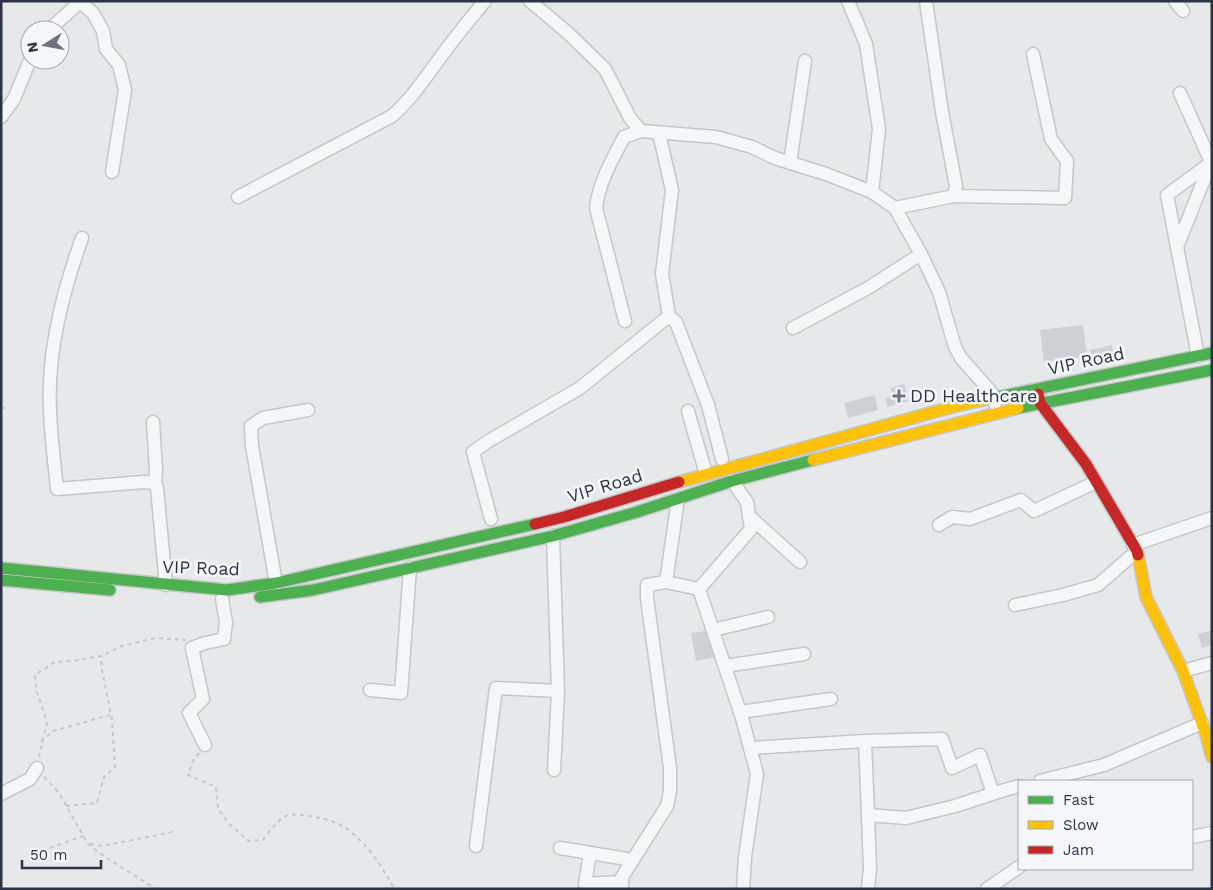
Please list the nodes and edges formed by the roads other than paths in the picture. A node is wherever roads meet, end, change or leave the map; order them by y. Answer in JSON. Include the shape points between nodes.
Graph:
{"nodes":[{"id":1,"x":485,"y":1,"type":"edge"},
{"id":2,"x":530,"y":1,"type":"edge"},
{"id":3,"x":848,"y":1,"type":"edge"},
{"id":4,"x":926,"y":1,"type":"edge"},
{"id":5,"x":1174,"y":1,"type":"edge"},
{"id":6,"x":80,"y":2,"type":"edge"},
{"id":7,"x":1183,"y":11,"type":"dead end"},
{"id":8,"x":60,"y":20,"type":"edge"},
{"id":9,"x":1033,"y":54,"type":"dead end"},
{"id":10,"x":805,"y":61,"type":"dead end"},
{"id":11,"x":26,"y":70,"type":"edge"},
{"id":12,"x":1180,"y":93,"type":"dead end"},
{"id":13,"x":1,"y":117,"type":"edge"},
{"id":14,"x":641,"y":131,"type":"junction"},
{"id":15,"x":659,"y":133,"type":"junction"},
{"id":16,"x":1212,"y":162,"type":"edge"},
{"id":17,"x":790,"y":163,"type":"junction"},
{"id":18,"x":112,"y":172,"type":"dead end"},
{"id":19,"x":872,"y":192,"type":"junction"},
{"id":20,"x":954,"y":196,"type":"junction"},
{"id":21,"x":238,"y":197,"type":"dead end"},
{"id":22,"x":895,"y":208,"type":"junction"},
{"id":23,"x":82,"y":238,"type":"dead end"},
{"id":24,"x":1177,"y":247,"type":"junction"},
{"id":25,"x":921,"y":254,"type":"junction"},
{"id":26,"x":669,"y":316,"type":"junction"},
{"id":27,"x":625,"y":321,"type":"dead end"},
{"id":28,"x":794,"y":328,"type":"dead end"},
{"id":29,"x":1212,"y":352,"type":"edge"},
{"id":30,"x":1198,"y":356,"type":"junction"},
{"id":31,"x":1212,"y":370,"type":"edge"},
{"id":32,"x":1036,"y":390,"type":"junction"},
{"id":33,"x":993,"y":399,"type":"junction"},
{"id":34,"x":1040,"y":403,"type":"junction"},
{"id":35,"x":308,"y":410,"type":"dead end"},
{"id":36,"x":688,"y":411,"type":"dead end"},
{"id":37,"x":997,"y":413,"type":"junction"},
{"id":38,"x":153,"y":422,"type":"dead end"},
{"id":39,"x":722,"y":459,"type":"dead end"},
{"id":40,"x":706,"y":474,"type":"junction"},
{"id":41,"x":732,"y":481,"type":"junction"},
{"id":42,"x":1096,"y":482,"type":"junction"},
{"id":43,"x":154,"y":483,"type":"junction"},
{"id":44,"x":678,"y":499,"type":"junction"},
{"id":45,"x":749,"y":516,"type":"junction"},
{"id":46,"x":492,"y":518,"type":"dead end"},
{"id":47,"x":1212,"y":518,"type":"edge"},
{"id":48,"x":939,"y":525,"type":"dead end"},
{"id":49,"x":553,"y":536,"type":"junction"},
{"id":50,"x":1135,"y":548,"type":"junction"},
{"id":51,"x":800,"y":562,"type":"dead end"},
{"id":52,"x":1,"y":568,"type":"edge"},
{"id":53,"x":410,"y":568,"type":"junction"},
{"id":54,"x":1,"y":580,"type":"edge"},
{"id":55,"x":666,"y":582,"type":"junction"},
{"id":56,"x":276,"y":583,"type":"junction"},
{"id":57,"x":699,"y":588,"type":"junction"},
{"id":58,"x":122,"y":592,"type":"dead end"},
{"id":59,"x":164,"y":592,"type":"junction"},
{"id":60,"x":205,"y":599,"type":"dead end"},
{"id":61,"x":222,"y":599,"type":"junction"},
{"id":62,"x":1015,"y":605,"type":"dead end"},
{"id":63,"x":768,"y":617,"type":"dead end"},
{"id":64,"x":713,"y":630,"type":"junction"},
{"id":65,"x":804,"y":654,"type":"dead end"},
{"id":66,"x":1212,"y":663,"type":"edge"},
{"id":67,"x":725,"y":666,"type":"junction"},
{"id":68,"x":1183,"y":672,"type":"junction"},
{"id":69,"x":370,"y":690,"type":"dead end"},
{"id":70,"x":558,"y":690,"type":"junction"},
{"id":71,"x":831,"y":699,"type":"dead end"},
{"id":72,"x":740,"y":712,"type":"junction"},
{"id":73,"x":1202,"y":723,"type":"junction"},
{"id":74,"x":1209,"y":735,"type":"edge"},
{"id":75,"x":865,"y":741,"type":"junction"},
{"id":76,"x":205,"y":745,"type":"road end"},
{"id":77,"x":750,"y":748,"type":"junction"},
{"id":78,"x":1212,"y":757,"type":"edge"},
{"id":79,"x":37,"y":768,"type":"road end"},
{"id":80,"x":554,"y":770,"type":"dead end"},
{"id":81,"x":1044,"y":780,"type":"edge"},
{"id":82,"x":1018,"y":786,"type":"edge"},
{"id":83,"x":993,"y":793,"type":"junction"},
{"id":84,"x":1,"y":794,"type":"edge"},
{"id":85,"x":868,"y":815,"type":"junction"},
{"id":86,"x":1212,"y":833,"type":"edge"},
{"id":87,"x":1193,"y":837,"type":"edge"},
{"id":88,"x":476,"y":846,"type":"dead end"},
{"id":89,"x":560,"y":848,"type":"dead end"},
{"id":90,"x":590,"y":853,"type":"junction"},
{"id":91,"x":633,"y":860,"type":"junction"},
{"id":92,"x":1018,"y":868,"type":"edge"},
{"id":93,"x":622,"y":885,"type":"edge"},
{"id":94,"x":744,"y":889,"type":"edge"},
{"id":95,"x":868,"y":889,"type":"edge"},
{"id":96,"x":987,"y":889,"type":"edge"}],
"edges":[{"from":1,"to":21,"type":"street","via":[[446,48],[417,91],[392,116]]},
{"from":2,"to":14,"type":"street","via":[[605,69],[630,118]]},
{"from":3,"to":19,"type":"street","via":[[866,44],[879,129]]},
{"from":4,"to":20,"type":"street","via":[[956,186]]},
{"from":5,"to":7,"type":"street"},
{"from":6,"to":8,"type":"street"},
{"from":6,"to":18,"type":"street","via":[[93,13],[103,31],[106,49],[119,65],[125,90]]},
{"from":9,"to":20,"type":"street","via":[[1051,139],[1067,161],[1065,198]]},
{"from":10,"to":17,"type":"street"},
{"from":11,"to":13,"type":"street","via":[[14,99]]},
{"from":12,"to":16,"type":"street"},
{"from":14,"to":15,"type":"street"},
{"from":14,"to":27,"type":"street","via":[[624,137],[607,170],[596,208]]},
{"from":15,"to":17,"type":"street","via":[[716,137]]},
{"from":15,"to":26,"type":"street","via":[[672,190],[662,274]]},
{"from":16,"to":24,"type":"street"},
{"from":16,"to":24,"type":"street","via":[[1167,195]]},
{"from":17,"to":19,"type":"street"},
{"from":19,"to":22,"type":"street"},
{"from":20,"to":22,"type":"street"},
{"from":22,"to":25,"type":"street"},
{"from":23,"to":43,"type":"street","via":[[66,283],[51,368],[50,408],[57,489]]},
{"from":24,"to":30,"type":"street"},
{"from":25,"to":28,"type":"street","via":[[868,288]]},
{"from":25,"to":33,"type":"street","via":[[939,292],[955,347],[991,392]]},
{"from":26,"to":39,"type":"street","via":[[676,322],[708,406]]},
{"from":26,"to":46,"type":"street","via":[[580,388],[472,452]]},
{"from":29,"to":30,"type":"main road","name":"VIP Road"},
{"from":30,"to":32,"type":"main road","name":"VIP Road"},
{"from":31,"to":34,"type":"main road","name":"VIP Road"},
{"from":32,"to":33,"type":"main road","name":"VIP Road"},
{"from":32,"to":34,"type":"main road"},
{"from":33,"to":37,"type":"street"},
{"from":33,"to":40,"type":"main road","name":"VIP Road","via":[[956,406]]},
{"from":34,"to":37,"type":"main road","name":"VIP Road"},
{"from":34,"to":42,"type":"main road"},
{"from":35,"to":56,"type":"street","via":[[263,418],[251,426]]},
{"from":36,"to":40,"type":"street"},
{"from":37,"to":41,"type":"main road","name":"VIP Road"},
{"from":38,"to":43,"type":"street"},
{"from":40,"to":56,"type":"main road","name":"VIP Road","via":[[564,516]]},
{"from":41,"to":44,"type":"main road","name":"VIP Road"},
{"from":41,"to":45,"type":"street","via":[[747,502]]},
{"from":42,"to":48,"type":"street","via":[[1034,511],[1021,500],[970,519],[952,517]]},
{"from":42,"to":50,"type":"main road"},
{"from":43,"to":59,"type":"street","via":[[157,488]]},
{"from":44,"to":49,"type":"main road","name":"VIP Road"},
{"from":44,"to":55,"type":"street"},
{"from":45,"to":51,"type":"street"},
{"from":45,"to":57,"type":"street","via":[[751,529]]},
{"from":47,"to":50,"type":"street"},
{"from":49,"to":53,"type":"main road","name":"VIP Road"},
{"from":49,"to":70,"type":"street"},
{"from":50,"to":62,"type":"street","via":[[1098,585]]},
{"from":50,"to":68,"type":"main road","via":[[1146,597]]},
{"from":52,"to":59,"type":"main road","name":"VIP Road","via":[[72,574]]},
{"from":53,"to":61,"type":"main road","name":"VIP Road","via":[[313,590]]},
{"from":53,"to":69,"type":"street","via":[[401,693]]},
{"from":54,"to":58,"type":"main road"},
{"from":55,"to":57,"type":"street"},
{"from":55,"to":91,"type":"street","via":[[647,585],[647,598],[670,768],[670,790],[667,806]]},
{"from":56,"to":59,"type":"main road","name":"VIP Road","via":[[228,590]]},
{"from":57,"to":64,"type":"street"},
{"from":60,"to":61,"type":"main road","name":"VIP Road"},
{"from":61,"to":76,"type":"street","via":[[226,622],[224,640],[192,648],[203,699],[189,713]]},
{"from":63,"to":64,"type":"street"},
{"from":64,"to":67,"type":"street"},
{"from":65,"to":67,"type":"street"},
{"from":66,"to":68,"type":"street"},
{"from":67,"to":72,"type":"street"},
{"from":68,"to":73,"type":"main road"},
{"from":70,"to":80,"type":"street"},
{"from":70,"to":88,"type":"street","via":[[496,688]]},
{"from":71,"to":72,"type":"street"},
{"from":72,"to":77,"type":"street"},
{"from":73,"to":74,"type":"main road"},
{"from":73,"to":81,"type":"street","via":[[1104,765]]},
{"from":74,"to":78,"type":"main road"},
{"from":75,"to":77,"type":"street"},
{"from":75,"to":83,"type":"street","via":[[942,740],[952,768],[980,755]]},
{"from":75,"to":85,"type":"street"},
{"from":77,"to":94,"type":"street","via":[[757,774],[745,857]]},
{"from":79,"to":84,"type":"street","via":[[30,779]]},
{"from":82,"to":83,"type":"street"},
{"from":83,"to":85,"type":"street","via":[[906,818]]},
{"from":85,"to":95,"type":"street"},
{"from":86,"to":87,"type":"street"},
{"from":89,"to":90,"type":"street"},
{"from":90,"to":91,"type":"street"},
{"from":90,"to":93,"type":"street","via":[[585,884]]},
{"from":91,"to":93,"type":"street","via":[[622,877]]},
{"from":92,"to":96,"type":"street"}]}
